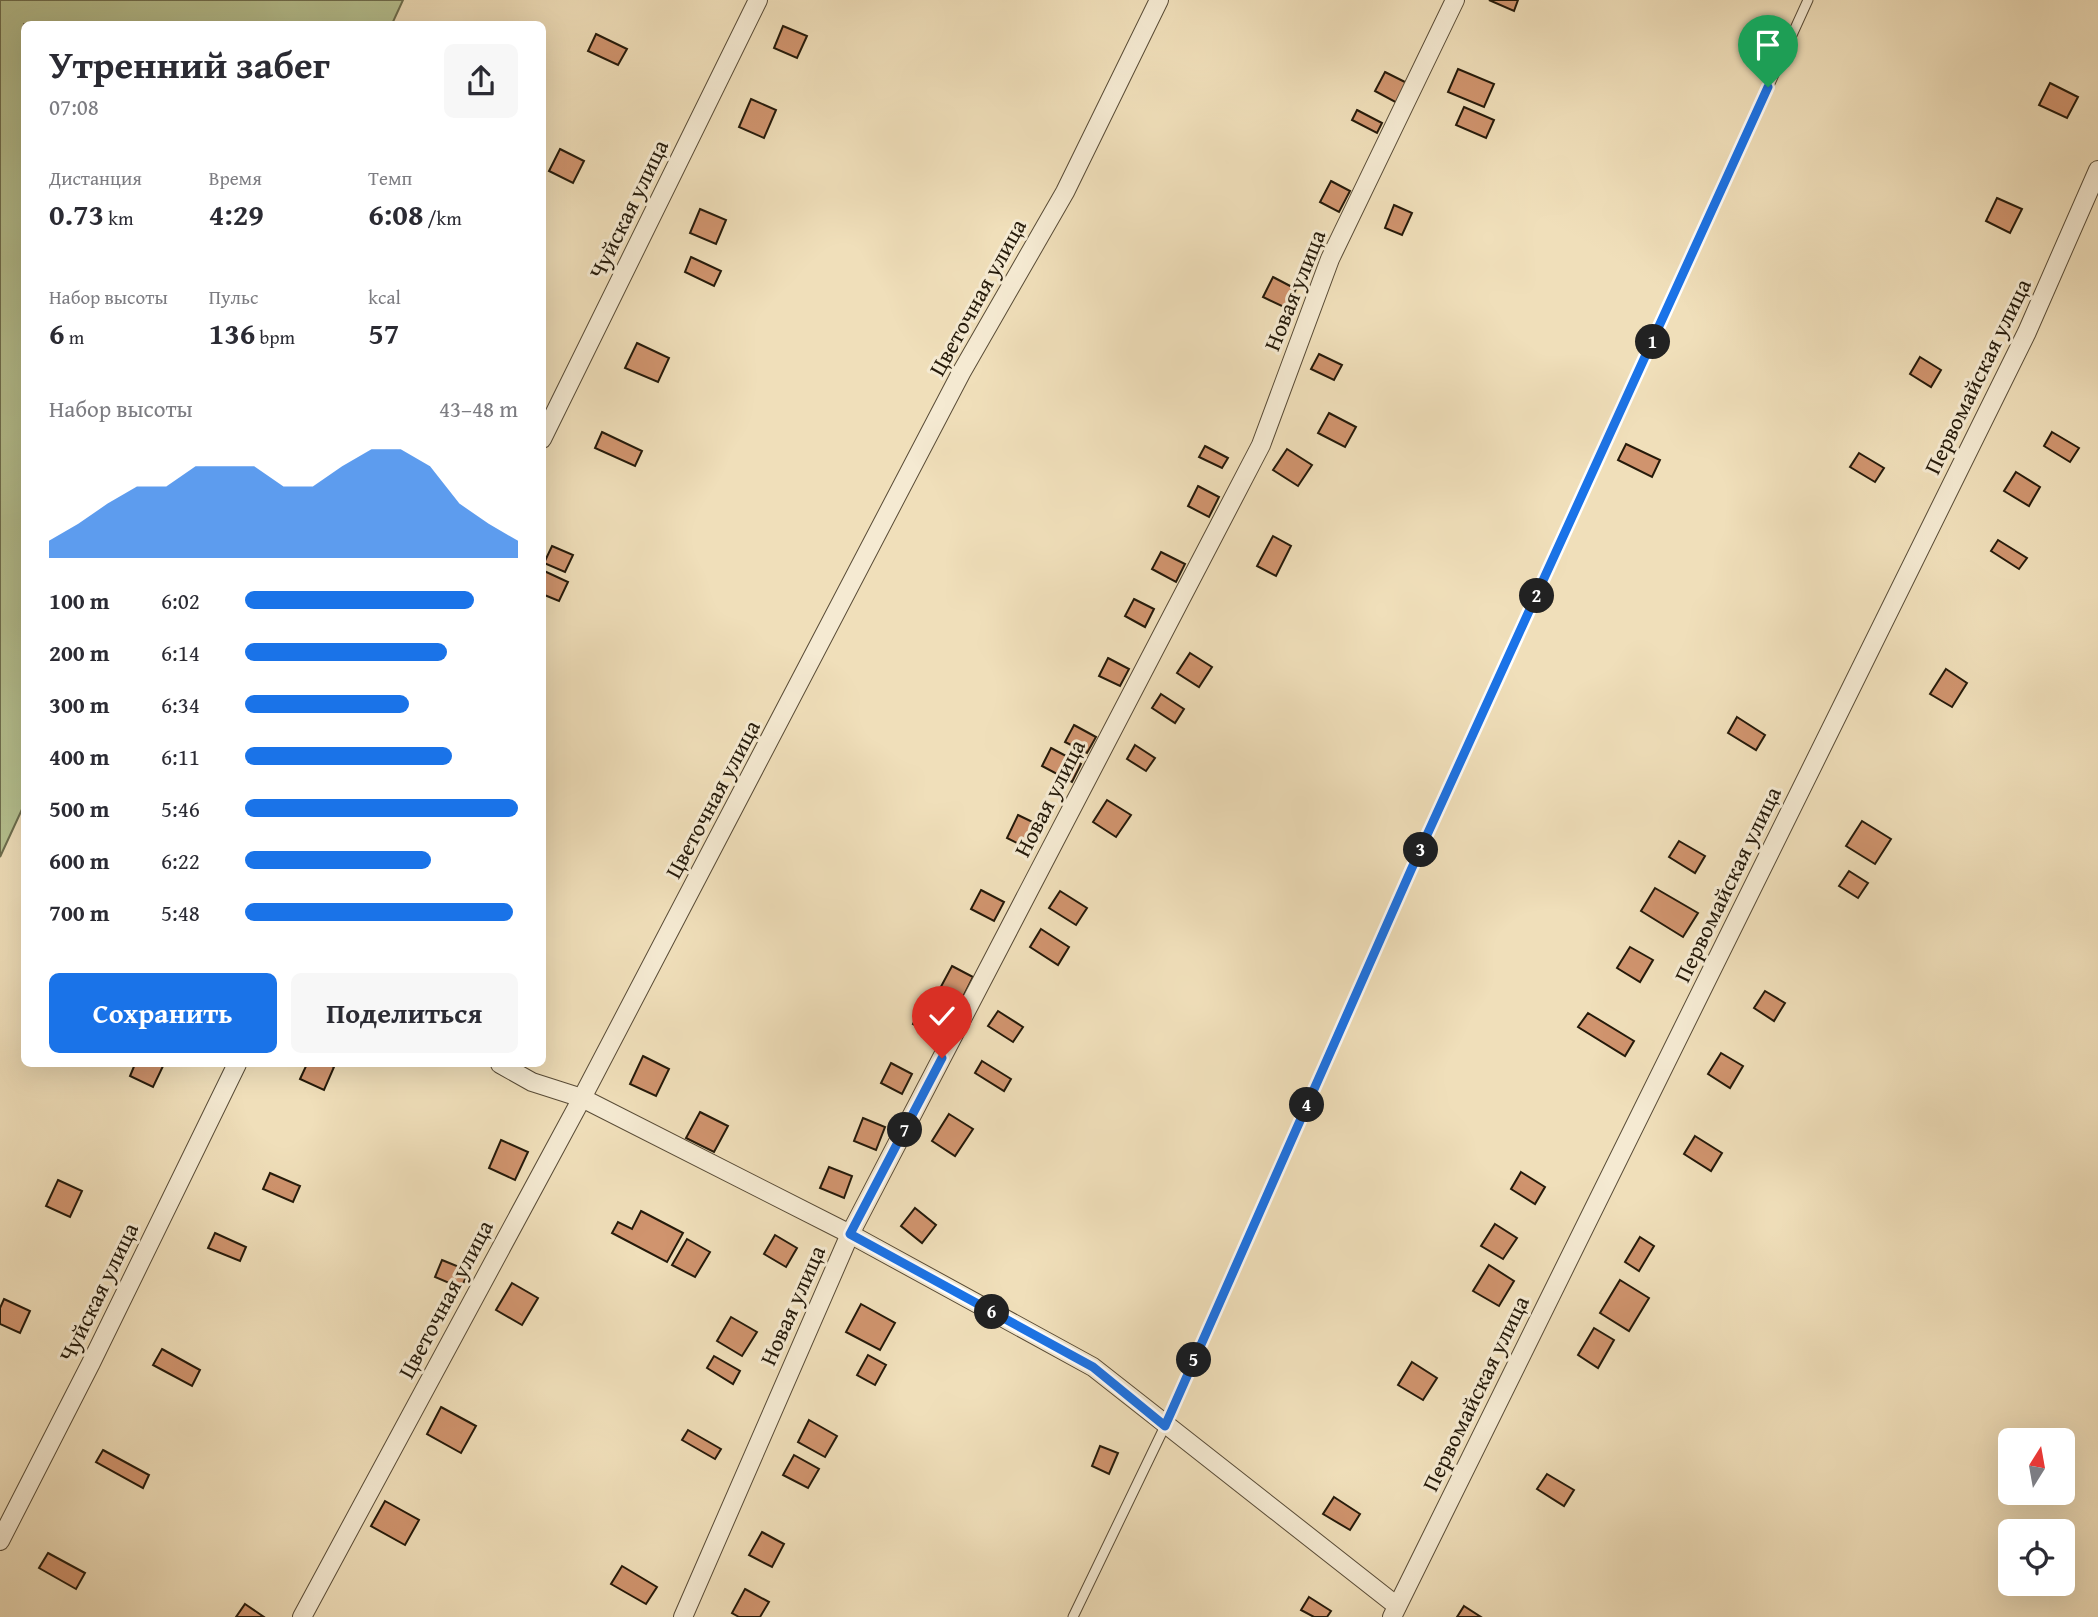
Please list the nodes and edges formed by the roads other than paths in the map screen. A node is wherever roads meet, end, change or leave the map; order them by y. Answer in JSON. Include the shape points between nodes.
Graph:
{"nodes":[{"id":1,"x":758,"y":0,"type":"edge"},
{"id":2,"x":1159,"y":0,"type":"edge"},
{"id":3,"x":1455,"y":0,"type":"edge"},
{"id":4,"x":1808,"y":0,"type":"edge"},
{"id":5,"x":2098,"y":170,"type":"edge"},
{"id":6,"x":546,"y":431,"type":"edge"},
{"id":7,"x":236,"y":1067,"type":"edge"},
{"id":8,"x":505,"y":1067,"type":"edge"},
{"id":9,"x":582,"y":1098,"type":"junction"},
{"id":10,"x":850,"y":1234,"type":"junction"},
{"id":11,"x":1165,"y":1426,"type":"junction"},
{"id":12,"x":0,"y":1541,"type":"edge"},
{"id":13,"x":1394,"y":1611,"type":"edge"},
{"id":14,"x":302,"y":1617,"type":"edge"},
{"id":15,"x":683,"y":1617,"type":"edge"},
{"id":16,"x":1073,"y":1617,"type":"edge"}],
"edges":[{"from":1,"to":6,"type":"street","name":"Чуйская улица"},
{"from":2,"to":9,"type":"street","name":"Цветочная улица","via":[[1065,192],[961,373]]},
{"from":3,"to":10,"type":"street","name":"Новая улица","via":[[1330,259],[1261,445]]},
{"from":4,"to":11,"type":"lane","via":[[1417,858]]},
{"from":5,"to":13,"type":"street","name":"Первомайская улица","via":[[2027,332]]},
{"from":7,"to":12,"type":"street","name":"Чуйская улица"},
{"from":8,"to":9,"type":"street","via":[[532,1082]]},
{"from":9,"to":10,"type":"street"},
{"from":9,"to":14,"type":"street","name":"Цветочная улица"},
{"from":10,"to":11,"type":"street","via":[[1093,1367]]},
{"from":10,"to":15,"type":"street","name":"Новая улица"},
{"from":11,"to":13,"type":"street"},
{"from":11,"to":16,"type":"lane"}]}
